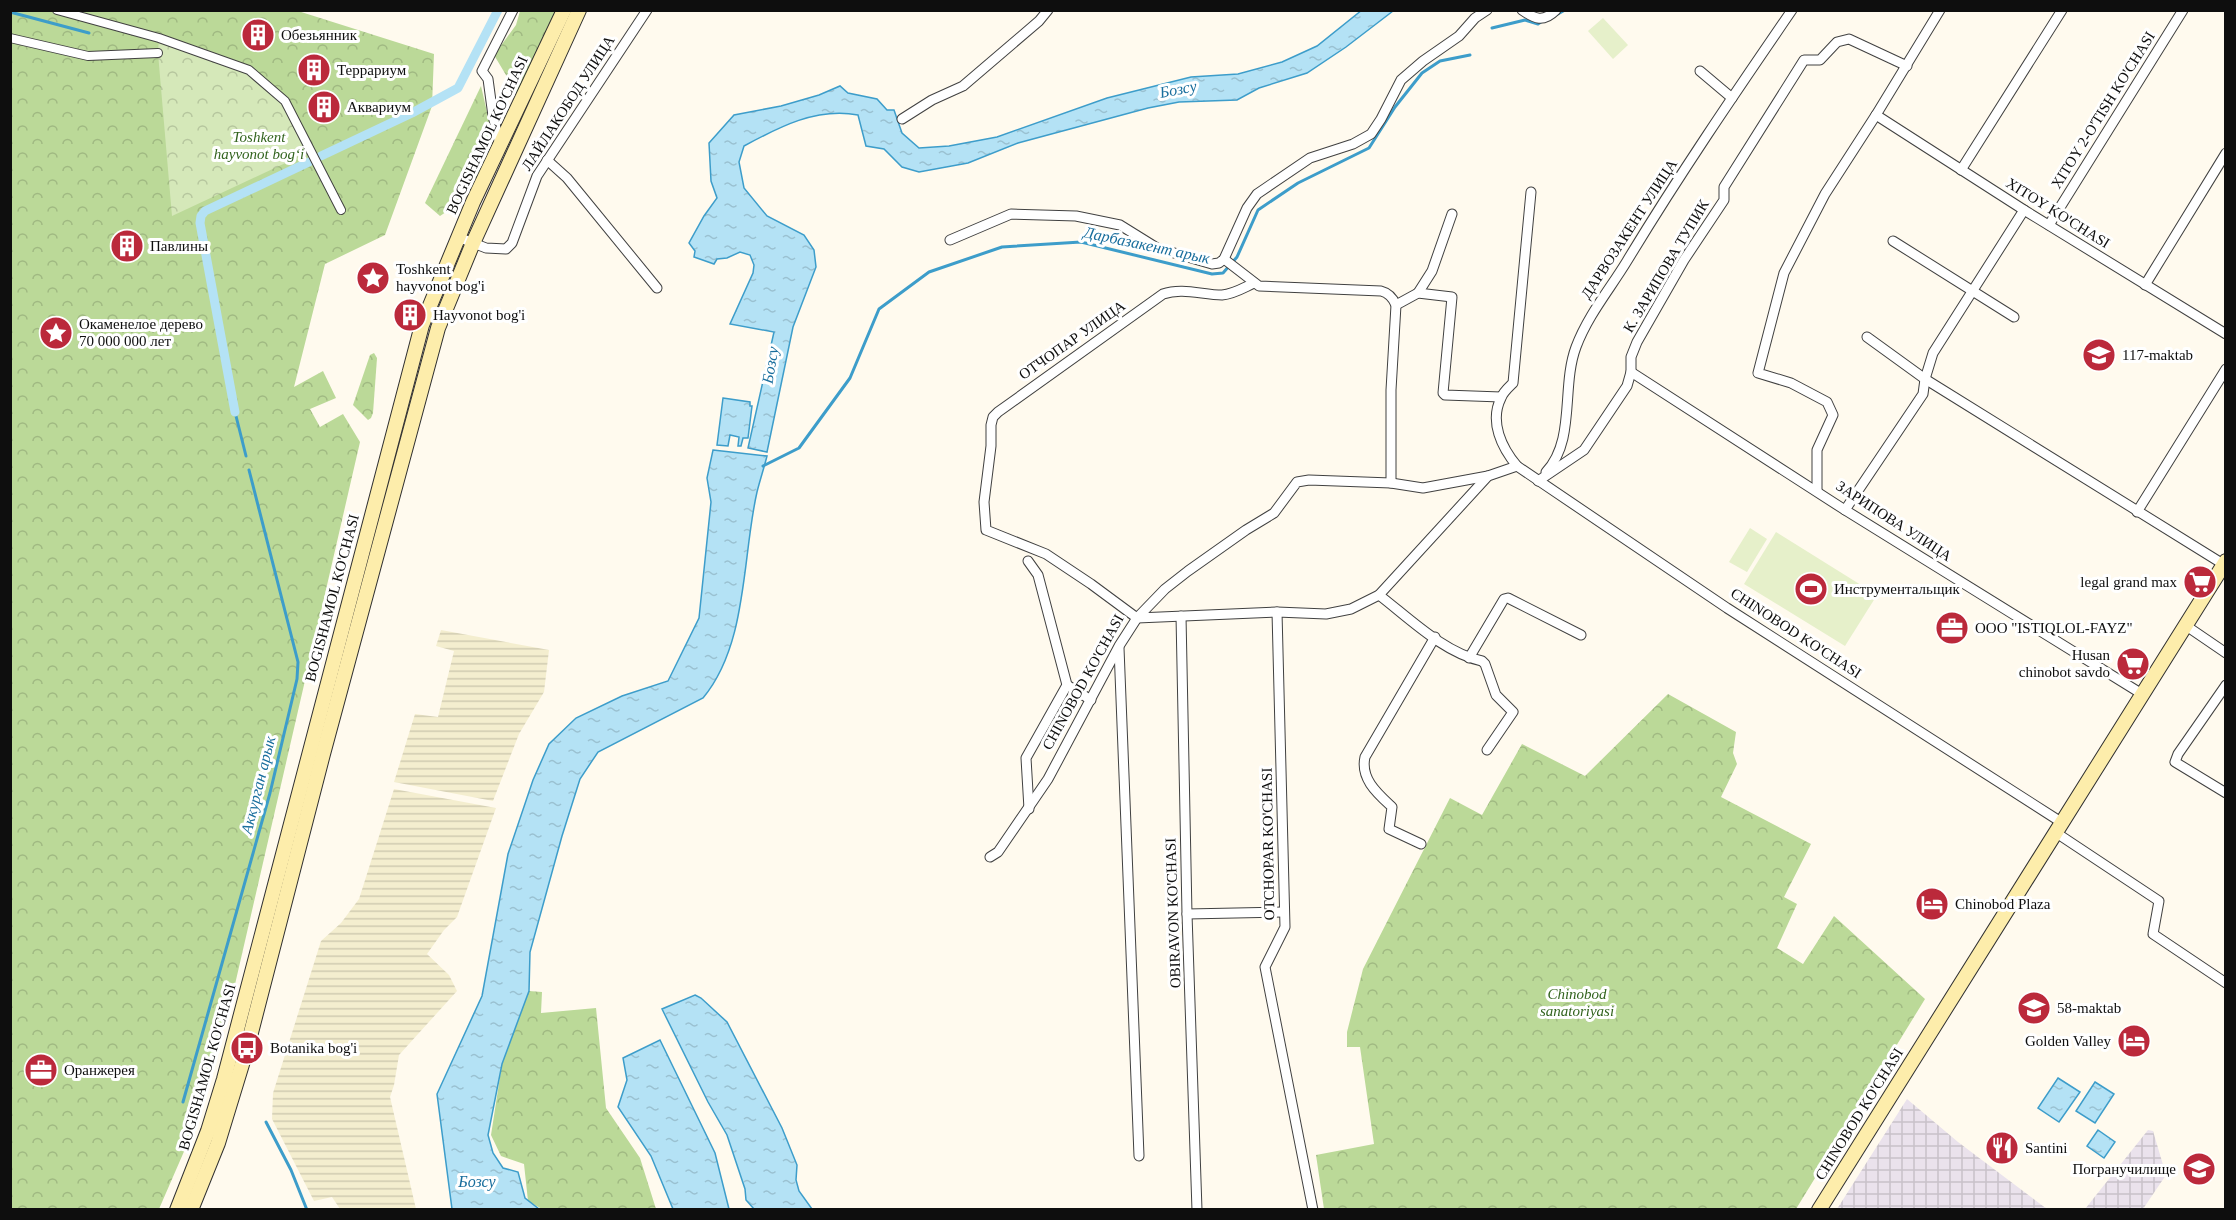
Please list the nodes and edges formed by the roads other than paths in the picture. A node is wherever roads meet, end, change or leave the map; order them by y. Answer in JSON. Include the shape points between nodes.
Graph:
{"nodes":[{"id":1,"x":57,"y":10,"type":"edge"},
{"id":2,"x":513,"y":10,"type":"edge"},
{"id":3,"x":564,"y":10,"type":"edge"},
{"id":4,"x":579,"y":10,"type":"edge"},
{"id":5,"x":647,"y":10,"type":"edge"},
{"id":6,"x":1048,"y":10,"type":"edge"},
{"id":7,"x":1487,"y":10,"type":"edge"},
{"id":8,"x":1522,"y":10,"type":"edge"},
{"id":9,"x":1556,"y":10,"type":"edge"},
{"id":10,"x":1792,"y":10,"type":"edge"},
{"id":11,"x":1940,"y":10,"type":"edge"},
{"id":12,"x":2062,"y":10,"type":"edge"},
{"id":13,"x":2183,"y":10,"type":"edge"},
{"id":14,"x":10,"y":38,"type":"edge"},
{"id":15,"x":158,"y":53,"type":"dead end"},
{"id":16,"x":1906,"y":66,"type":"junction"},
{"id":17,"x":1700,"y":71,"type":"dead end"},
{"id":18,"x":1732,"y":98,"type":"junction"},
{"id":19,"x":1876,"y":115,"type":"junction"},
{"id":20,"x":902,"y":119,"type":"dead end"},
{"id":21,"x":500,"y":144,"type":"junction"},
{"id":22,"x":2226,"y":153,"type":"edge"},
{"id":23,"x":547,"y":160,"type":"junction"},
{"id":24,"x":1961,"y":170,"type":"junction"},
{"id":25,"x":1531,"y":192,"type":"dead end"},
{"id":26,"x":341,"y":210,"type":"dead end"},
{"id":27,"x":2024,"y":210,"type":"junction"},
{"id":28,"x":1452,"y":214,"type":"dead end"},
{"id":29,"x":2049,"y":225,"type":"junction"},
{"id":30,"x":458,"y":237,"type":"junction"},
{"id":31,"x":950,"y":240,"type":"dead end"},
{"id":32,"x":1893,"y":241,"type":"dead end"},
{"id":33,"x":473,"y":243,"type":"junction"},
{"id":34,"x":1224,"y":259,"type":"junction"},
{"id":35,"x":1254,"y":283,"type":"junction"},
{"id":36,"x":2145,"y":285,"type":"junction"},
{"id":37,"x":657,"y":288,"type":"dead end"},
{"id":38,"x":1973,"y":290,"type":"junction"},
{"id":39,"x":1418,"y":293,"type":"junction"},
{"id":40,"x":1396,"y":305,"type":"junction"},
{"id":41,"x":2014,"y":317,"type":"dead end"},
{"id":42,"x":2226,"y":334,"type":"edge"},
{"id":43,"x":1867,"y":337,"type":"dead end"},
{"id":44,"x":2226,"y":369,"type":"edge"},
{"id":45,"x":1631,"y":372,"type":"junction"},
{"id":46,"x":1925,"y":379,"type":"junction"},
{"id":47,"x":1501,"y":397,"type":"junction"},
{"id":48,"x":1517,"y":466,"type":"junction"},
{"id":49,"x":1488,"y":476,"type":"junction"},
{"id":50,"x":1538,"y":481,"type":"junction"},
{"id":51,"x":1391,"y":483,"type":"junction"},
{"id":52,"x":1817,"y":490,"type":"junction"},
{"id":53,"x":1845,"y":510,"type":"junction"},
{"id":54,"x":2137,"y":512,"type":"junction"},
{"id":55,"x":1028,"y":561,"type":"dead end"},
{"id":56,"x":2224,"y":563,"type":"edge"},
{"id":57,"x":1379,"y":595,"type":"junction"},
{"id":58,"x":1277,"y":612,"type":"junction"},
{"id":59,"x":1181,"y":616,"type":"junction"},
{"id":60,"x":1137,"y":618,"type":"junction"},
{"id":61,"x":2185,"y":626,"type":"junction"},
{"id":62,"x":1581,"y":634,"type":"dead end"},
{"id":63,"x":1435,"y":637,"type":"junction"},
{"id":64,"x":1119,"y":645,"type":"junction"},
{"id":65,"x":2226,"y":653,"type":"edge"},
{"id":66,"x":1469,"y":658,"type":"junction"},
{"id":67,"x":1067,"y":685,"type":"junction"},
{"id":68,"x":2226,"y":686,"type":"edge"},
{"id":69,"x":2142,"y":694,"type":"junction"},
{"id":70,"x":1091,"y":700,"type":"junction"},
{"id":71,"x":1486,"y":750,"type":"dead end"},
{"id":72,"x":316,"y":752,"type":"junction"},
{"id":73,"x":2226,"y":794,"type":"edge"},
{"id":74,"x":1029,"y":809,"type":"junction"},
{"id":75,"x":2058,"y":827,"type":"junction"},
{"id":76,"x":1421,"y":844,"type":"dead end"},
{"id":77,"x":990,"y":857,"type":"dead end"},
{"id":78,"x":1284,"y":912,"type":"junction"},
{"id":79,"x":1187,"y":914,"type":"junction"},
{"id":80,"x":254,"y":962,"type":"junction"},
{"id":81,"x":268,"y":965,"type":"junction"},
{"id":82,"x":2226,"y":983,"type":"edge"},
{"id":83,"x":1139,"y":1156,"type":"dead end"},
{"id":84,"x":195,"y":1183,"type":"junction"},
{"id":85,"x":177,"y":1209,"type":"edge"},
{"id":86,"x":191,"y":1209,"type":"edge"},
{"id":87,"x":1197,"y":1209,"type":"edge"},
{"id":88,"x":1309,"y":1209,"type":"edge"},
{"id":89,"x":1313,"y":1209,"type":"edge"},
{"id":90,"x":1819,"y":1209,"type":"edge"}],
"edges":[{"from":1,"to":26,"type":"street","via":[[249,70],[285,101]]},
{"from":2,"to":21,"type":"street","via":[[482,71],[488,79]]},
{"from":3,"to":21,"type":"main road","name":"BOGISHAMOL KO'CHASI"},
{"from":4,"to":33,"type":"main road","name":"BOGISHAMOL KO'CHASI"},
{"from":5,"to":23,"type":"street","name":"ЛАЙЛАКОБОД УЛИЦА"},
{"from":6,"to":20,"type":"street","via":[[963,86]]},
{"from":7,"to":34,"type":"street","via":[[1401,80],[1371,134],[1310,158],[1257,194]]},
{"from":8,"to":9,"type":"street","via":[[1535,20]]},
{"from":10,"to":18,"type":"street","name":"ДАРВОЗАКЕНТ УЛИЦА"},
{"from":11,"to":16,"type":"street"},
{"from":12,"to":24,"type":"street"},
{"from":13,"to":29,"type":"street","name":"XITOY 2-O'TISH KO'CHASI"},
{"from":14,"to":15,"type":"street","via":[[88,56]]},
{"from":16,"to":19,"type":"street"},
{"from":16,"to":45,"type":"street","name":"К. ЗАРИПОВА ТУПИК","via":[[1849,39],[1837,42],[1820,60],[1804,60],[1724,187],[1724,200],[1650,318],[1631,357]]},
{"from":17,"to":18,"type":"street"},
{"from":18,"to":50,"type":"street","name":"ДАРВОЗАКЕНТ УЛИЦА","via":[[1584,329],[1570,363],[1562,445],[1553,465]]},
{"from":19,"to":24,"type":"street","name":"XITOY KO'CHASI"},
{"from":19,"to":52,"type":"street","via":[[1825,194],[1784,273],[1758,373],[1791,383],[1827,402],[1833,415],[1817,450]]},
{"from":21,"to":30,"type":"main road","name":"BOGISHAMOL KO'CHASI"},
{"from":22,"to":36,"type":"street"},
{"from":23,"to":33,"type":"street","name":"ЛАЙЛАКОБОД УЛИЦА","via":[[512,243],[506,249]]},
{"from":23,"to":37,"type":"street","via":[[567,178]]},
{"from":24,"to":27,"type":"street","name":"XITOY KO'CHASI"},
{"from":25,"to":47,"type":"street","via":[[1513,383]]},
{"from":27,"to":29,"type":"street","name":"XITOY KO'CHASI"},
{"from":27,"to":38,"type":"street"},
{"from":28,"to":39,"type":"street","via":[[1432,271]]},
{"from":29,"to":36,"type":"street","name":"XITOY KO'CHASI"},
{"from":30,"to":33,"type":"street"},
{"from":30,"to":72,"type":"main road","name":"BOGISHAMOL KO'CHASI","via":[[415,346]]},
{"from":31,"to":34,"type":"street","via":[[1011,214],[1076,216],[1120,225],[1157,248],[1212,264]]},
{"from":32,"to":38,"type":"street"},
{"from":33,"to":72,"type":"main road","name":"BOGISHAMOL KO'CHASI","via":[[435,339]]},
{"from":34,"to":35,"type":"street"},
{"from":35,"to":40,"type":"street","via":[[1381,291]]},
{"from":35,"to":60,"type":"street","name":"ОТЧОПАР УЛИЦА","via":[[1236,293],[1222,295],[1163,294],[993,417],[984,502],[986,531],[1046,554]]},
{"from":36,"to":42,"type":"street","name":"XITOY KO'CHASI"},
{"from":38,"to":41,"type":"street"},
{"from":38,"to":46,"type":"street","via":[[1933,353]]},
{"from":39,"to":40,"type":"street"},
{"from":39,"to":47,"type":"street","via":[[1453,297],[1445,395]]},
{"from":40,"to":51,"type":"street"},
{"from":43,"to":46,"type":"street"},
{"from":44,"to":54,"type":"street"},
{"from":45,"to":50,"type":"street","name":"К. ЗАРИПОВА ТУПИК","via":[[1627,386],[1584,450]]},
{"from":45,"to":52,"type":"street","name":"ЗАРИПОВА УЛИЦА"},
{"from":46,"to":53,"type":"street","via":[[1923,394]]},
{"from":46,"to":54,"type":"street"},
{"from":47,"to":48,"type":"street","via":[[1496,411],[1498,431],[1503,449]]},
{"from":48,"to":49,"type":"street"},
{"from":48,"to":50,"type":"street","name":"CHINOBOD KO'CHASI"},
{"from":49,"to":51,"type":"street","name":"CHINOBOD KO'CHASI","via":[[1423,488]]},
{"from":49,"to":57,"type":"street"},
{"from":50,"to":75,"type":"street","name":"CHINOBOD KO'CHASI"},
{"from":51,"to":60,"type":"street","name":"CHINOBOD KO'CHASI","via":[[1300,480],[1274,513],[1188,570]]},
{"from":52,"to":53,"type":"street","name":"ЗАРИПОВА УЛИЦА"},
{"from":53,"to":69,"type":"street","name":"ЗАРИПОВА УЛИЦА"},
{"from":54,"to":56,"type":"street"},
{"from":55,"to":67,"type":"street","via":[[1038,575]]},
{"from":56,"to":61,"type":"main road","name":"CHINOBOD KO'CHASI"},
{"from":57,"to":58,"type":"street","via":[[1351,609],[1326,614]]},
{"from":57,"to":63,"type":"street"},
{"from":58,"to":59,"type":"street"},
{"from":58,"to":78,"type":"street","name":"OTCHOPAR KO'CHASI"},
{"from":59,"to":60,"type":"street"},
{"from":59,"to":79,"type":"street","name":"OBIRAVON KO'CHASI"},
{"from":60,"to":64,"type":"street","name":"CHINOBOD KO'CHASI"},
{"from":61,"to":65,"type":"street"},
{"from":61,"to":69,"type":"main road","name":"CHINOBOD KO'CHASI"},
{"from":62,"to":66,"type":"street","via":[[1508,598]]},
{"from":63,"to":66,"type":"street"},
{"from":63,"to":76,"type":"street","via":[[1365,757],[1364,765],[1373,788],[1392,807],[1390,830]]},
{"from":64,"to":70,"type":"street","name":"CHINOBOD KO'CHASI"},
{"from":64,"to":83,"type":"street"},
{"from":66,"to":71,"type":"street","via":[[1482,661],[1496,695],[1514,712]]},
{"from":67,"to":70,"type":"street"},
{"from":67,"to":74,"type":"street","via":[[1026,758]]},
{"from":68,"to":73,"type":"street","via":[[2175,762]]},
{"from":69,"to":75,"type":"main road","name":"CHINOBOD KO'CHASI"},
{"from":70,"to":74,"type":"street","name":"CHINOBOD KO'CHASI"},
{"from":72,"to":80,"type":"main road","name":"BOGISHAMOL KO'CHASI"},
{"from":72,"to":81,"type":"main road","name":"BOGISHAMOL KO'CHASI"},
{"from":74,"to":77,"type":"street","name":"CHINOBOD KO'CHASI","via":[[998,852]]},
{"from":75,"to":82,"type":"street","via":[[2159,901],[2153,934]]},
{"from":75,"to":90,"type":"main road","name":"CHINOBOD KO'CHASI"},
{"from":78,"to":79,"type":"street"},
{"from":78,"to":89,"type":"street","name":"OTCHOPAR KO'CHASI","via":[[1285,927],[1265,968]]},
{"from":79,"to":87,"type":"street","name":"OBIRAVON KO'CHASI"},
{"from":80,"to":81,"type":"main road","via":[[261,969]]},
{"from":80,"to":84,"type":"main road","name":"BOGISHAMOL KO'CHASI"},
{"from":81,"to":84,"type":"main road","name":"BOGISHAMOL KO'CHASI","via":[[218,1143]]},
{"from":84,"to":85,"type":"main road","name":"BOGISHAMOL KO'CHASI"},
{"from":84,"to":86,"type":"main road","name":"BOGISHAMOL KO'CHASI"},
{"from":88,"to":89,"type":"street"}]}
